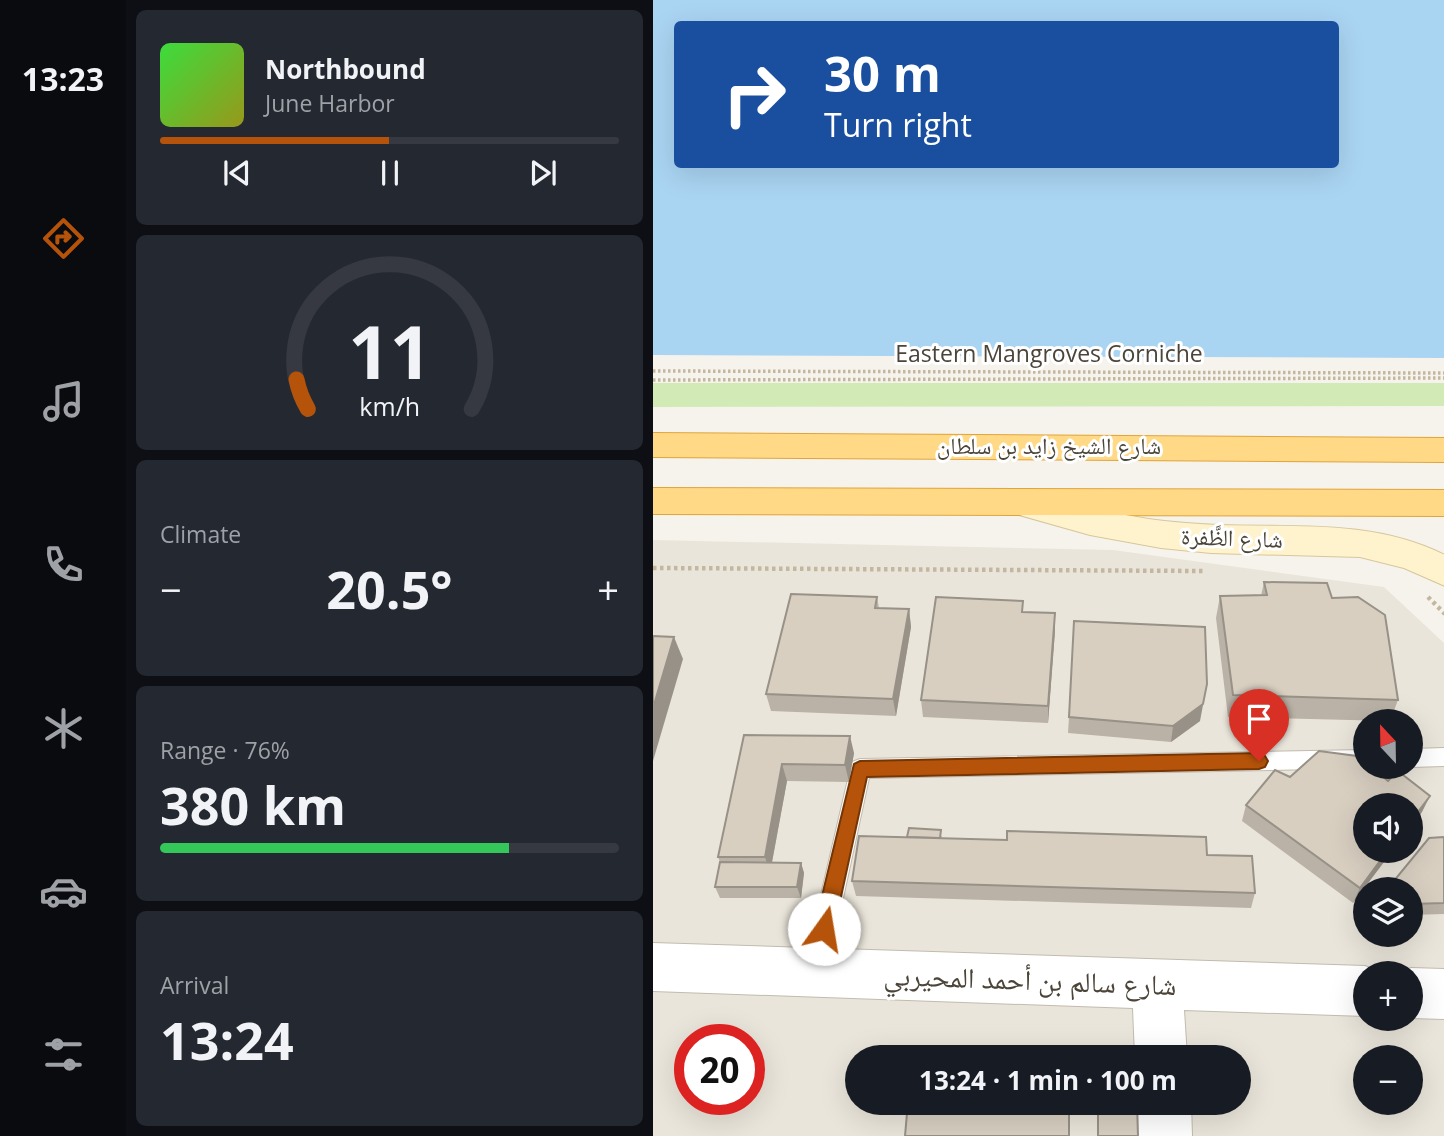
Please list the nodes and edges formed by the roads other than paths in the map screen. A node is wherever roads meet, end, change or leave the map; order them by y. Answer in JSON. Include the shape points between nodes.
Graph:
{"nodes":[{"id":1,"x":653,"y":445,"type":"edge"},
{"id":2,"x":1444,"y":450,"type":"edge"},
{"id":3,"x":653,"y":500,"type":"edge"},
{"id":4,"x":1018,"y":502,"type":"junction"},
{"id":5,"x":1444,"y":503,"type":"edge"},
{"id":6,"x":1434,"y":583,"type":"edge"},
{"id":7,"x":1444,"y":757,"type":"edge"},
{"id":8,"x":1423,"y":758,"type":"edge"},
{"id":9,"x":1353,"y":759,"type":"edge"},
{"id":10,"x":653,"y":967,"type":"edge"},
{"id":11,"x":815,"y":972,"type":"junction"},
{"id":12,"x":1157,"y":985,"type":"junction"},
{"id":13,"x":1353,"y":991,"type":"edge"},
{"id":14,"x":1423,"y":993,"type":"edge"},
{"id":15,"x":1444,"y":994,"type":"edge"},
{"id":16,"x":1160,"y":1045,"type":"edge"},
{"id":17,"x":1165,"y":1115,"type":"edge"},
{"id":18,"x":1166,"y":1136,"type":"edge"}],
"edges":[{"from":1,"to":2,"type":"highway","name":"شارع الشيخ زايد بن سلطان"},
{"from":3,"to":4,"type":"highway"},
{"from":4,"to":5,"type":"highway"},
{"from":4,"to":6,"type":"main road","name":"شارع الظَّفرة","via":[[1130,532],[1371,544],[1404,554]]},
{"from":7,"to":8,"type":"lane"},
{"from":9,"to":11,"type":"lane","via":[[860,769]]},
{"from":10,"to":11,"type":"street","name":"شارع سالم بن أحمد المحيربي"},
{"from":11,"to":12,"type":"street","name":"شارع سالم بن أحمد المحيربي"},
{"from":12,"to":13,"type":"street","name":"شارع سالم بن أحمد المحيربي"},
{"from":12,"to":16,"type":"street"},
{"from":14,"to":15,"type":"street"},
{"from":17,"to":18,"type":"street"}]}
